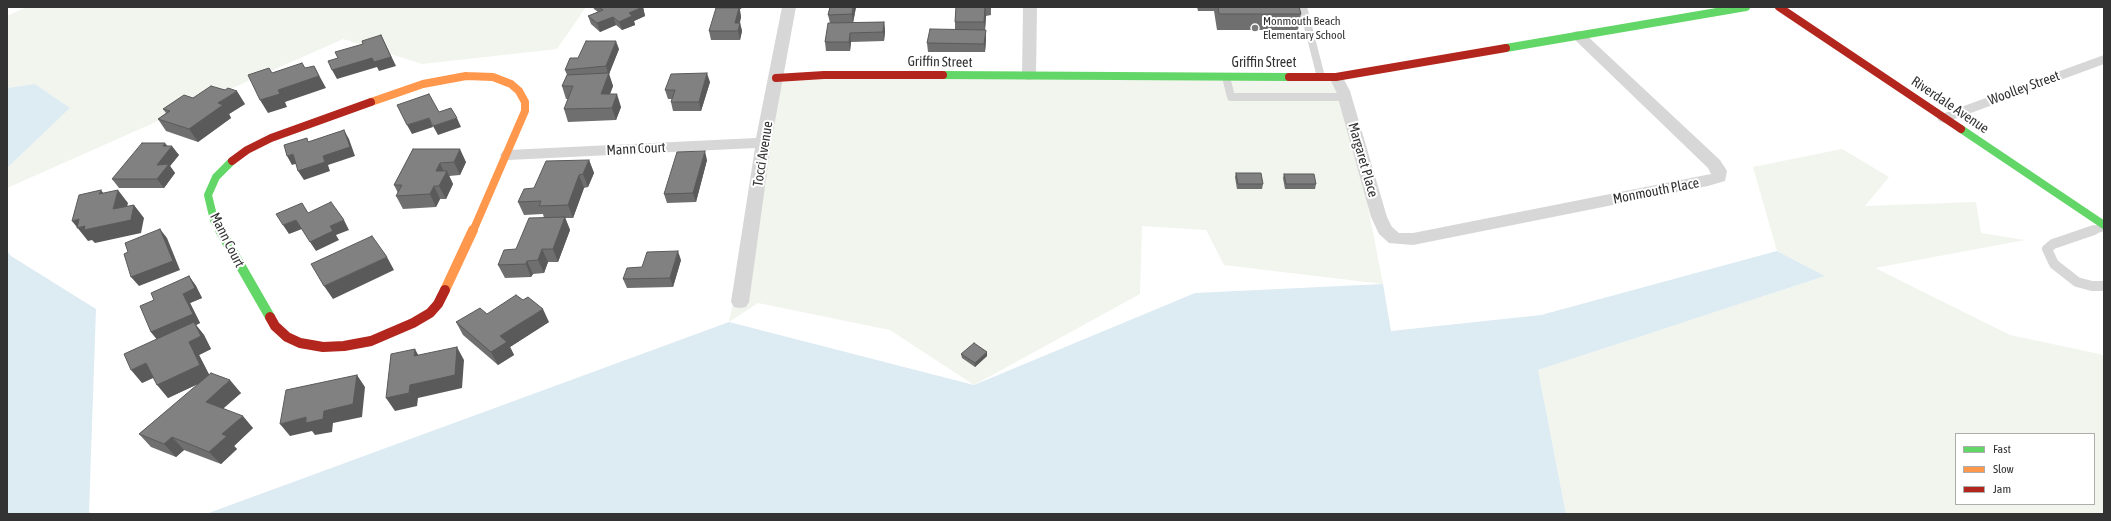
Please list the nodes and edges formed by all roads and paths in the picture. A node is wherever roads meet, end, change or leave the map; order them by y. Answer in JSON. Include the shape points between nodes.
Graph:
{"nodes":[{"id":1,"x":789,"y":7,"type":"edge"},
{"id":2,"x":1030,"y":7,"type":"edge"},
{"id":3,"x":1303,"y":7,"type":"edge"},
{"id":4,"x":1746,"y":7,"type":"edge"},
{"id":5,"x":1780,"y":7,"type":"edge"},
{"id":6,"x":1578,"y":35,"type":"junction"},
{"id":7,"x":2104,"y":59,"type":"edge"},
{"id":8,"x":1029,"y":76,"type":"junction"},
{"id":9,"x":1226,"y":77,"type":"junction"},
{"id":10,"x":1328,"y":77,"type":"junction"},
{"id":11,"x":776,"y":78,"type":"junction"},
{"id":12,"x":1344,"y":97,"type":"junction"},
{"id":13,"x":1944,"y":118,"type":"junction"},
{"id":14,"x":763,"y":143,"type":"junction"},
{"id":15,"x":508,"y":155,"type":"junction"},
{"id":16,"x":2104,"y":226,"type":"edge"},
{"id":17,"x":1395,"y":239,"type":"joint"},
{"id":18,"x":2104,"y":286,"type":"edge"},
{"id":19,"x":740,"y":302,"type":"dead end"}],
"edges":[{"from":1,"to":11,"type":"street","name":"Tocci Avenue"},
{"from":2,"to":8,"type":"street"},
{"from":3,"to":10,"type":"lane"},
{"from":4,"to":6,"type":"street","name":"Griffin Street"},
{"from":5,"to":13,"type":"street","name":"Riverdale Avenue"},
{"from":6,"to":10,"type":"street","name":"Griffin Street"},
{"from":6,"to":17,"type":"street","name":"Monmouth Place","via":[[1714,164],[1719,176],[1708,181],[1413,239]]},
{"from":7,"to":13,"type":"street","name":"Woolley Street"},
{"from":8,"to":9,"type":"street","name":"Griffin Street"},
{"from":8,"to":11,"type":"street","name":"Griffin Street","via":[[824,75]]},
{"from":9,"to":10,"type":"street","name":"Griffin Street"},
{"from":9,"to":12,"type":"lane","via":[[1231,97]]},
{"from":10,"to":12,"type":"street","name":"Margaret Place"},
{"from":11,"to":14,"type":"street","name":"Tocci Avenue"},
{"from":12,"to":17,"type":"street","name":"Margaret Place","via":[[1379,217],[1385,230]]},
{"from":13,"to":16,"type":"street","name":"Riverdale Avenue"},
{"from":14,"to":15,"type":"street","name":"Mann Court"},
{"from":14,"to":19,"type":"street","name":"Tocci Avenue"},
{"from":15,"to":15,"type":"street","name":"Mann Court","via":[[438,304],[430,313],[390,334],[344,346],[323,347],[300,343],[279,331],[214,220],[208,195],[212,183],[223,169],[247,150],[300,127],[445,78],[493,77],[506,81],[519,91],[525,102],[525,110]]},
{"from":16,"to":18,"type":"lane","via":[[2053,244],[2047,249],[2054,264],[2077,282]]}]}
